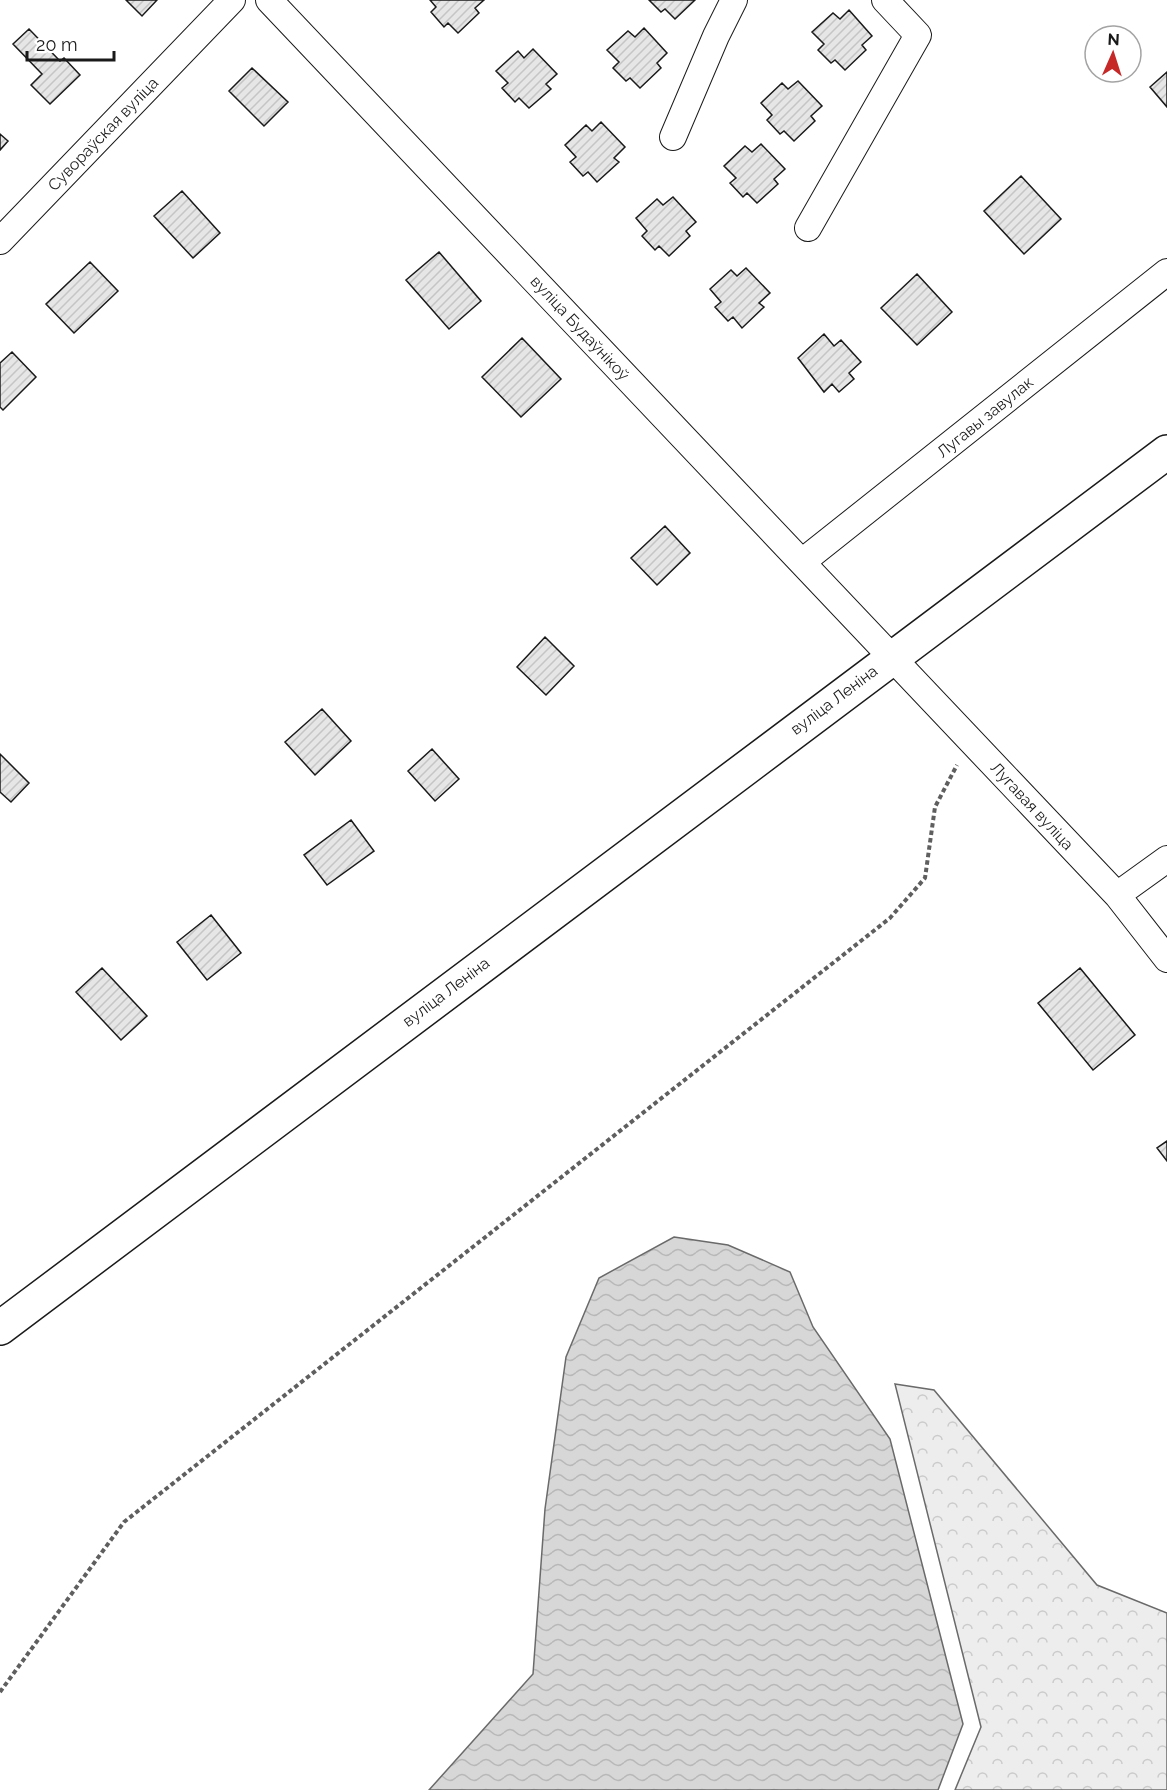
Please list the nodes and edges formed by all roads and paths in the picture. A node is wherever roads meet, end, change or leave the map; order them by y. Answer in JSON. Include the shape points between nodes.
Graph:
{"nodes":[{"id":1,"x":232,"y":0,"type":"edge"},
{"id":2,"x":269,"y":0,"type":"edge"},
{"id":3,"x":734,"y":0,"type":"edge"},
{"id":4,"x":885,"y":0,"type":"edge"},
{"id":5,"x":673,"y":137,"type":"dead end"},
{"id":6,"x":808,"y":228,"type":"dead end"},
{"id":7,"x":0,"y":241,"type":"edge"},
{"id":8,"x":1167,"y":272,"type":"edge"},
{"id":9,"x":1167,"y":452,"type":"edge"},
{"id":10,"x":802,"y":562,"type":"junction"},
{"id":11,"x":892,"y":657,"type":"junction"},
{"id":12,"x":969,"y":739,"type":"junction"},
{"id":13,"x":1167,"y":859,"type":"edge"},
{"id":14,"x":1117,"y":895,"type":"junction"},
{"id":15,"x":1167,"y":960,"type":"edge"},
{"id":16,"x":0,"y":1328,"type":"edge"},
{"id":17,"x":0,"y":1692,"type":"edge"}],
"edges":[{"from":1,"to":7,"type":"street","name":"Сувораўская вуліца"},
{"from":2,"to":10,"type":"street","name":"вуліца Будаўнікоў"},
{"from":3,"to":5,"type":"street"},
{"from":4,"to":6,"type":"street","via":[[918,34]]},
{"from":8,"to":10,"type":"street","name":"Лугавы завулак"},
{"from":9,"to":11,"type":"main road","name":"вуліца Леніна"},
{"from":10,"to":11,"type":"street","name":"вуліца Будаўнікоў"},
{"from":11,"to":12,"type":"street","name":"Лугавая вуліца"},
{"from":11,"to":16,"type":"main road","name":"вуліца Леніна"},
{"from":12,"to":14,"type":"street","name":"Лугавая вуліца"},
{"from":12,"to":17,"type":"path","via":[[935,807],[925,878],[890,918],[124,1522]]},
{"from":13,"to":14,"type":"street"},
{"from":14,"to":15,"type":"street","name":"Лугавая вуліца"}]}
